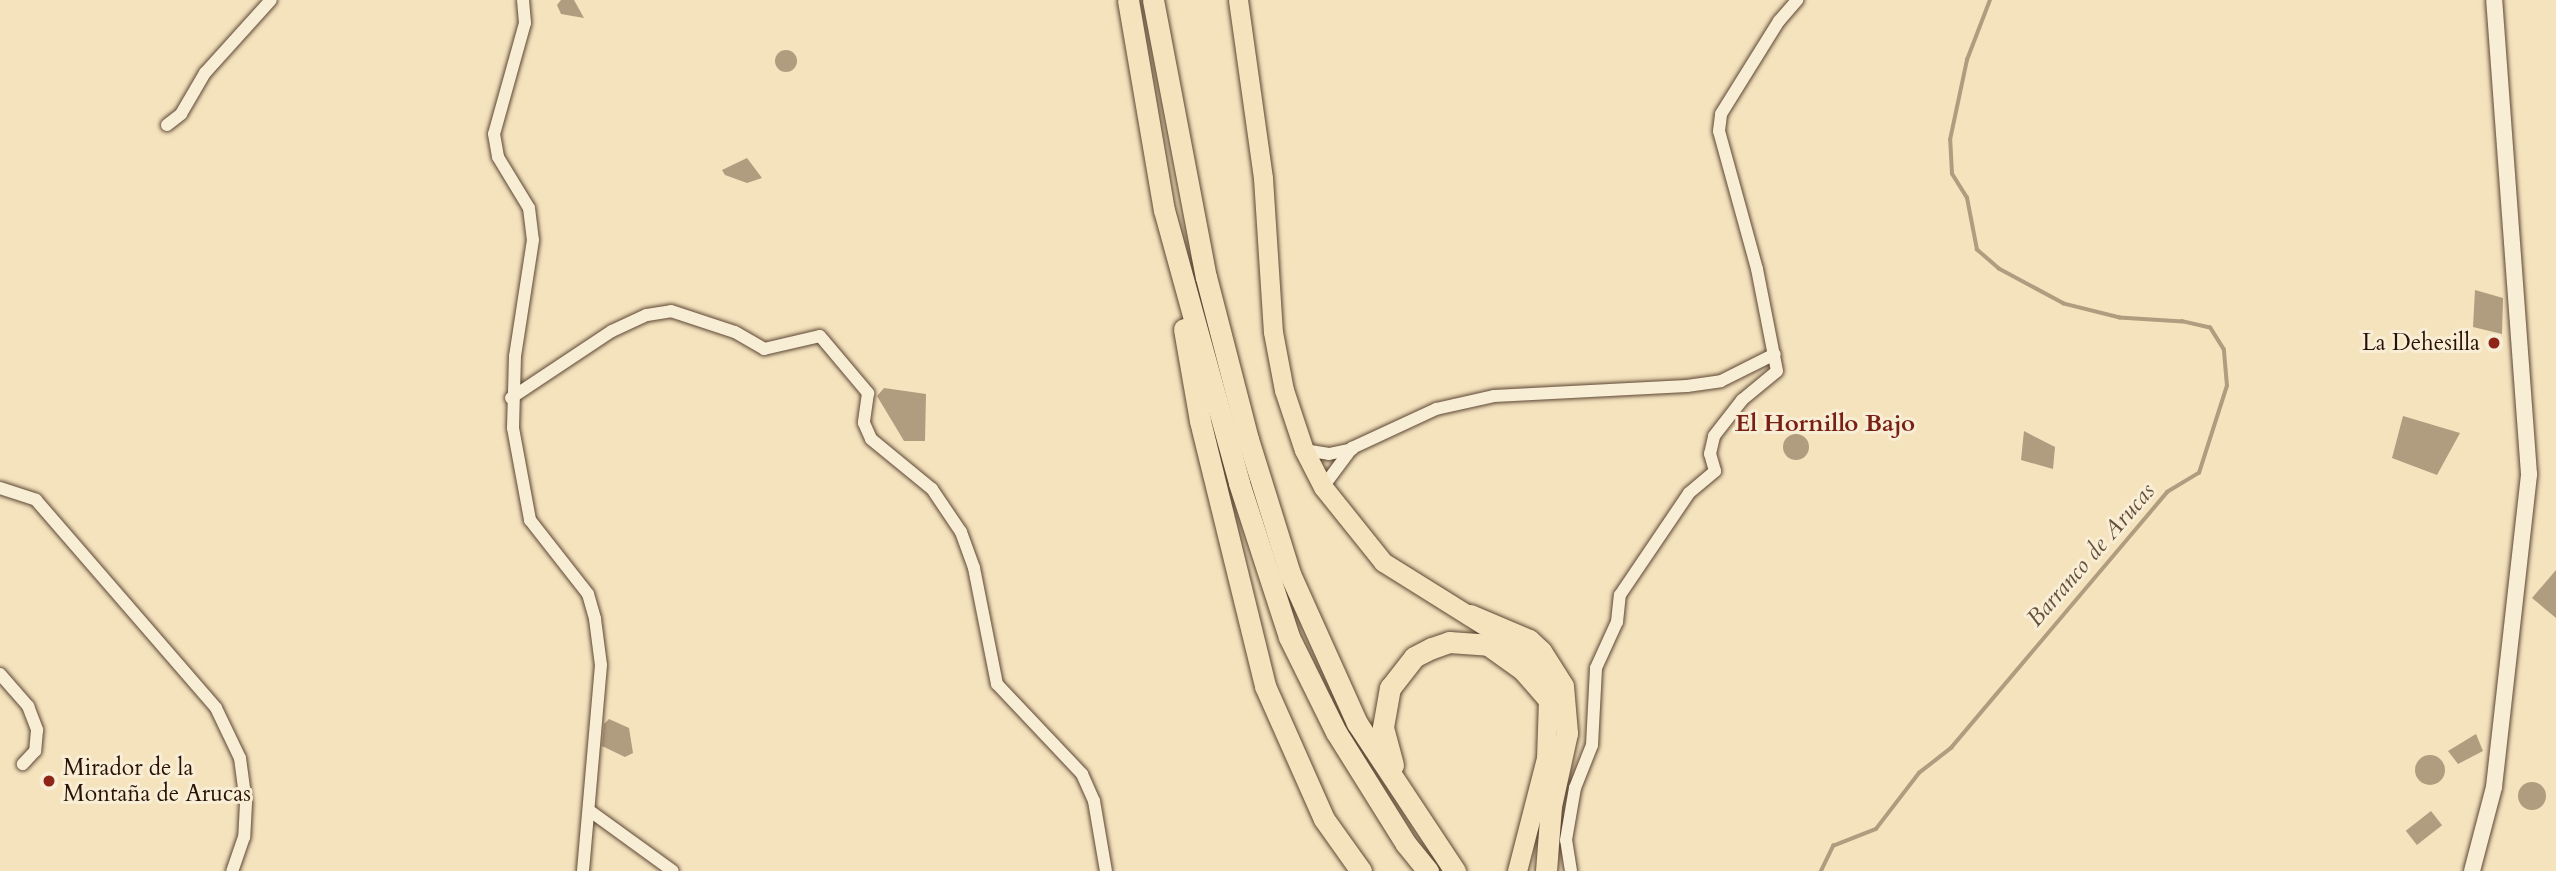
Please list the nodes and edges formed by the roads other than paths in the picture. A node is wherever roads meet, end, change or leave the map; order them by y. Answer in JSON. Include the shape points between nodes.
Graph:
{"nodes":[{"id":1,"x":271,"y":0,"type":"edge"},
{"id":2,"x":523,"y":0,"type":"edge"},
{"id":3,"x":1128,"y":0,"type":"edge"},
{"id":4,"x":1153,"y":0,"type":"edge"},
{"id":5,"x":1238,"y":0,"type":"edge"},
{"id":6,"x":1797,"y":0,"type":"edge"},
{"id":7,"x":2494,"y":0,"type":"edge"},
{"id":8,"x":167,"y":125,"type":"dead end"},
{"id":9,"x":1164,"y":210,"type":"junction"},
{"id":10,"x":1775,"y":354,"type":"junction"},
{"id":11,"x":511,"y":398,"type":"junction"},
{"id":12,"x":1352,"y":449,"type":"junction"},
{"id":13,"x":1304,"y":450,"type":"junction"},
{"id":14,"x":1323,"y":487,"type":"junction"},
{"id":15,"x":0,"y":488,"type":"edge"},
{"id":16,"x":1470,"y":615,"type":"junction"},
{"id":17,"x":0,"y":674,"type":"edge"},
{"id":18,"x":1548,"y":699,"type":"junction"},
{"id":19,"x":23,"y":764,"type":"dead end"},
{"id":20,"x":1406,"y":799,"type":"junction"},
{"id":21,"x":590,"y":811,"type":"junction"},
{"id":22,"x":232,"y":871,"type":"edge"},
{"id":23,"x":583,"y":871,"type":"edge"},
{"id":24,"x":674,"y":871,"type":"edge"},
{"id":25,"x":1106,"y":871,"type":"edge"},
{"id":26,"x":1362,"y":871,"type":"edge"},
{"id":27,"x":1428,"y":871,"type":"edge"},
{"id":28,"x":1455,"y":871,"type":"edge"},
{"id":29,"x":1517,"y":871,"type":"edge"},
{"id":30,"x":1546,"y":871,"type":"edge"},
{"id":31,"x":1571,"y":871,"type":"edge"},
{"id":32,"x":2472,"y":871,"type":"edge"}],
"edges":[{"from":1,"to":8,"type":"street","via":[[205,73],[181,114]]},
{"from":2,"to":11,"type":"street","via":[[526,23],[494,134],[498,157],[529,208],[533,240]]},
{"from":3,"to":9,"type":"highway"},
{"from":4,"to":20,"type":"highway","via":[[1206,277],[1290,574],[1357,723]]},
{"from":5,"to":13,"type":"main road","via":[[1263,178],[1273,332],[1284,390]]},
{"from":6,"to":10,"type":"street","via":[[1721,114],[1719,131]]},
{"from":7,"to":32,"type":"street","via":[[2529,474],[2494,787]]},
{"from":9,"to":26,"type":"highway","via":[[1200,421],[1265,686],[1324,819]]},
{"from":9,"to":27,"type":"highway","via":[[1239,483],[1289,637],[1336,732]]},
{"from":10,"to":12,"type":"street","via":[[1721,381],[1494,396],[1436,409],[1382,430]]},
{"from":10,"to":31,"type":"street","via":[[1777,371],[1742,400],[1714,436],[1710,454],[1715,471],[1689,494],[1620,596],[1617,622],[1596,668],[1592,745],[1575,788],[1566,840]]},
{"from":11,"to":21,"type":"street","via":[[530,520],[588,593],[595,619],[601,665]]},
{"from":11,"to":25,"type":"street","via":[[612,331],[647,315],[671,311],[735,332],[764,349],[820,336],[867,393],[864,423],[872,439],[932,489],[961,532],[974,568],[997,684],[1082,774],[1107,853]]},
{"from":12,"to":13,"type":"street","via":[[1329,454]]},
{"from":12,"to":14,"type":"street"},
{"from":13,"to":14,"type":"main road"},
{"from":14,"to":16,"type":"main road","via":[[1383,562]]},
{"from":15,"to":22,"type":"street","via":[[36,500],[216,708],[240,758],[246,803],[244,837]]},
{"from":16,"to":18,"type":"main road","via":[[1508,640],[1533,664]]},
{"from":16,"to":30,"type":"highway","via":[[1529,640],[1563,686],[1567,733],[1549,818]]},
{"from":17,"to":19,"type":"street","via":[[28,706],[37,730],[34,751]]},
{"from":18,"to":20,"type":"highway","via":[[1523,670],[1488,645],[1449,642],[1414,657],[1390,688],[1383,727]]},
{"from":18,"to":29,"type":"main road","via":[[1546,758]]},
{"from":20,"to":28,"type":"highway"},
{"from":21,"to":23,"type":"street"},
{"from":21,"to":24,"type":"street"}]}
